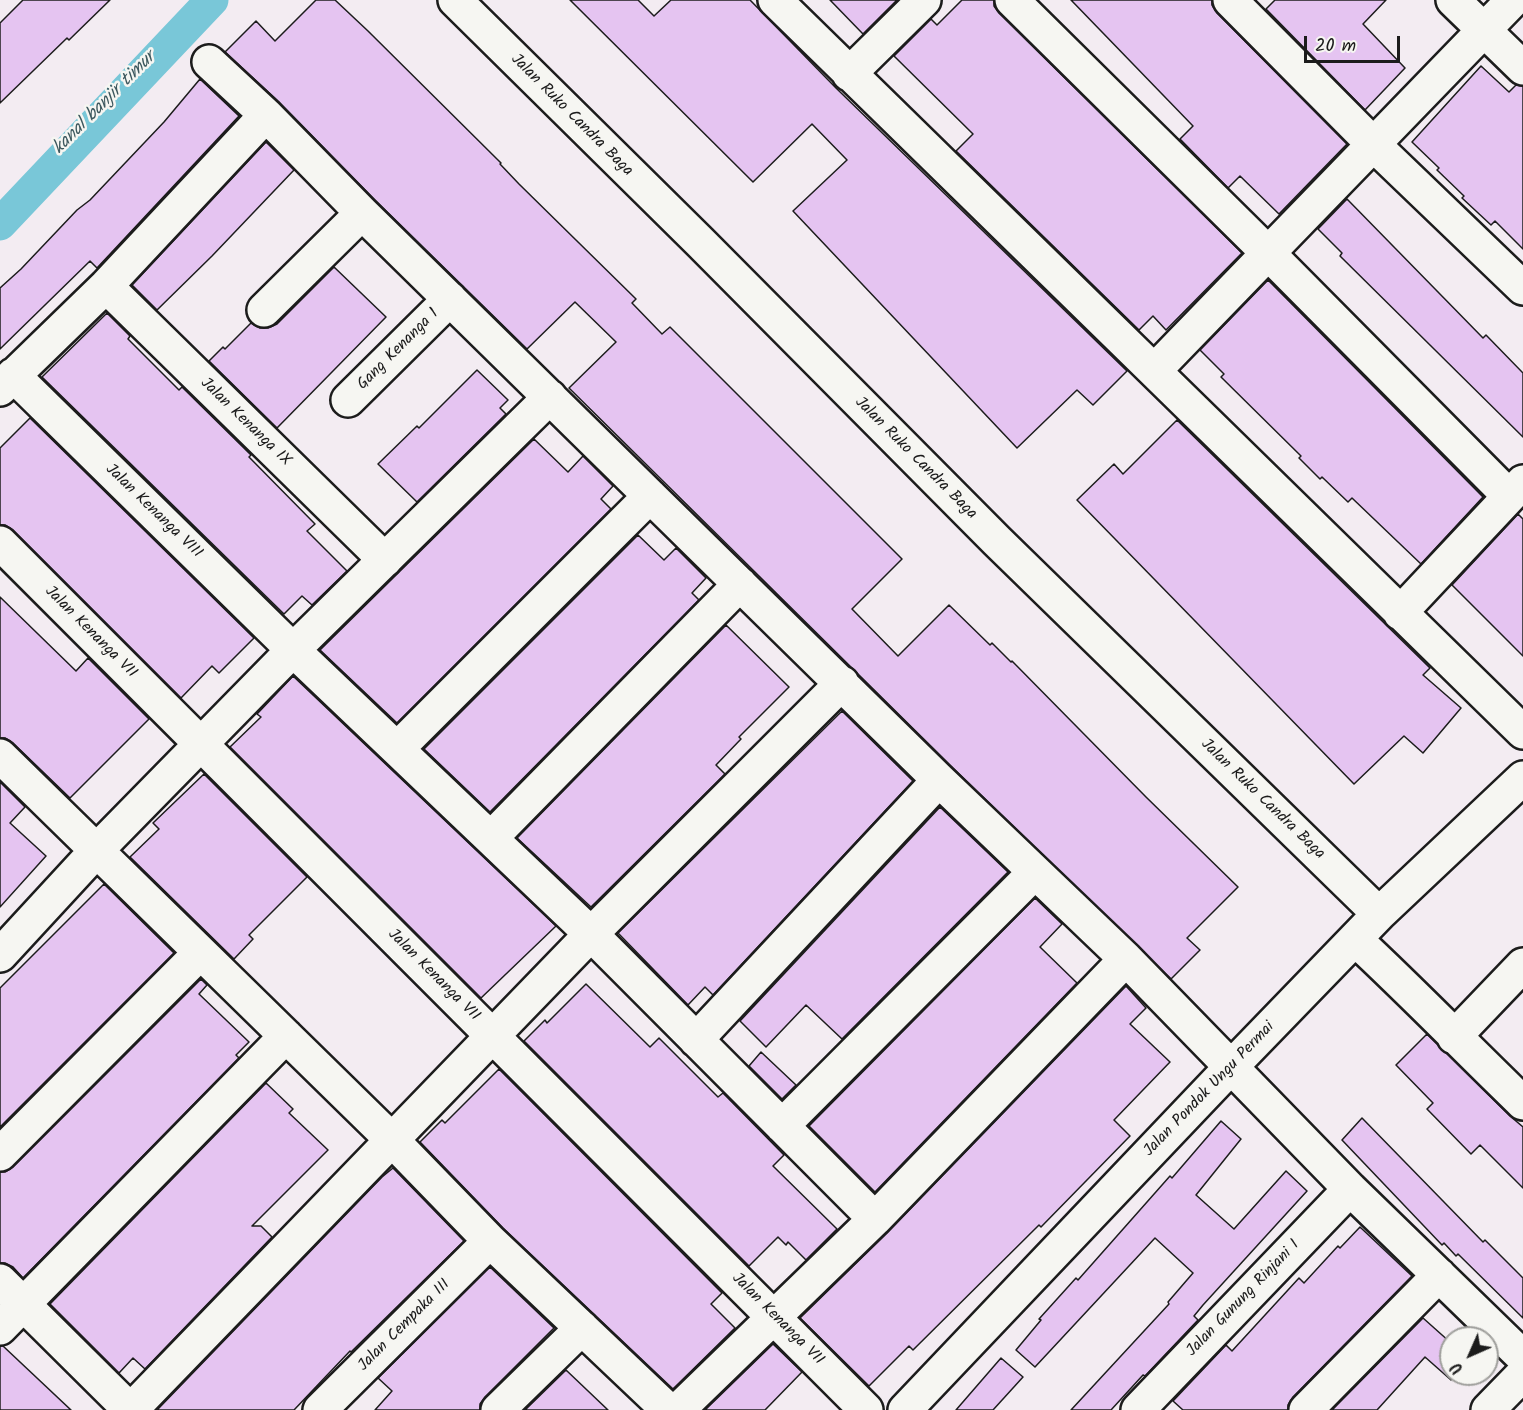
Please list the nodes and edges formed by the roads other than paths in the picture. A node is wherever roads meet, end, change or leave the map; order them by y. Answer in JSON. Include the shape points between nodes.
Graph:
{"nodes":[{"id":1,"x":455,"y":0,"type":"edge"},
{"id":2,"x":775,"y":0,"type":"edge"},
{"id":3,"x":924,"y":0,"type":"edge"},
{"id":4,"x":1012,"y":0,"type":"edge"},
{"id":5,"x":1230,"y":0,"type":"edge"},
{"id":6,"x":1452,"y":0,"type":"edge"},
{"id":7,"x":1513,"y":0,"type":"edge"},
{"id":8,"x":1483,"y":31,"type":"junction"},
{"id":9,"x":209,"y":62,"type":"dead end"},
{"id":10,"x":1523,"y":68,"type":"edge"},
{"id":11,"x":849,"y":74,"type":"junction"},
{"id":12,"x":266,"y":115,"type":"junction"},
{"id":13,"x":1373,"y":144,"type":"junction"},
{"id":14,"x":362,"y":213,"type":"junction"},
{"id":15,"x":1268,"y":253,"type":"junction"},
{"id":16,"x":106,"y":286,"type":"junction"},
{"id":17,"x":1523,"y":288,"type":"edge"},
{"id":18,"x":450,"y":299,"type":"junction"},
{"id":19,"x":264,"y":310,"type":"dead end"},
{"id":20,"x":1155,"y":370,"type":"junction"},
{"id":21,"x":7,"y":382,"type":"edge"},
{"id":22,"x":550,"y":397,"type":"junction"},
{"id":23,"x":348,"y":400,"type":"dead end"},
{"id":24,"x":1516,"y":489,"type":"edge"},
{"id":25,"x":650,"y":496,"type":"junction"},
{"id":26,"x":0,"y":543,"type":"edge"},
{"id":27,"x":385,"y":560,"type":"junction"},
{"id":28,"x":740,"y":584,"type":"junction"},
{"id":29,"x":1400,"y":613,"type":"junction"},
{"id":30,"x":293,"y":650,"type":"junction"},
{"id":31,"x":842,"y":683,"type":"junction"},
{"id":32,"x":1523,"y":732,"type":"edge"},
{"id":33,"x":202,"y":745,"type":"junction"},
{"id":34,"x":397,"y":748,"type":"junction"},
{"id":35,"x":0,"y":756,"type":"edge"},
{"id":36,"x":1523,"y":778,"type":"edge"},
{"id":37,"x":939,"y":780,"type":"junction"},
{"id":38,"x":491,"y":838,"type":"junction"},
{"id":39,"x":96,"y":852,"type":"junction"},
{"id":40,"x":1035,"y":872,"type":"junction"},
{"id":41,"x":1379,"y":915,"type":"junction"},
{"id":42,"x":591,"y":934,"type":"junction"},
{"id":43,"x":1356,"y":940,"type":"junction"},
{"id":44,"x":2,"y":949,"type":"edge"},
{"id":45,"x":200,"y":953,"type":"junction"},
{"id":46,"x":1126,"y":959,"type":"junction"},
{"id":47,"x":1523,"y":965,"type":"edge"},
{"id":48,"x":286,"y":1036,"type":"junction"},
{"id":49,"x":493,"y":1036,"type":"junction"},
{"id":50,"x":1454,"y":1037,"type":"junction"},
{"id":51,"x":696,"y":1040,"type":"junction"},
{"id":52,"x":1232,"y":1066,"type":"junction"},
{"id":53,"x":1523,"y":1102,"type":"edge"},
{"id":54,"x":782,"y":1126,"type":"junction"},
{"id":55,"x":392,"y":1140,"type":"junction"},
{"id":56,"x":0,"y":1154,"type":"edge"},
{"id":57,"x":1350,"y":1189,"type":"junction"},
{"id":58,"x":875,"y":1220,"type":"junction"},
{"id":59,"x":490,"y":1241,"type":"junction"},
{"id":60,"x":1439,"y":1275,"type":"junction"},
{"id":61,"x":0,"y":1281,"type":"edge"},
{"id":62,"x":23,"y":1305,"type":"junction"},
{"id":63,"x":773,"y":1317,"type":"junction"},
{"id":64,"x":0,"y":1328,"type":"edge"},
{"id":65,"x":582,"y":1328,"type":"junction"},
{"id":66,"x":1523,"y":1357,"type":"edge"},
{"id":67,"x":1523,"y":1374,"type":"edge"},
{"id":68,"x":131,"y":1410,"type":"edge"},
{"id":69,"x":320,"y":1410,"type":"edge"},
{"id":70,"x":498,"y":1410,"type":"edge"},
{"id":71,"x":668,"y":1410,"type":"edge"},
{"id":72,"x":678,"y":1410,"type":"edge"},
{"id":73,"x":866,"y":1410,"type":"edge"},
{"id":74,"x":905,"y":1410,"type":"edge"},
{"id":75,"x":1138,"y":1410,"type":"edge"},
{"id":76,"x":1306,"y":1410,"type":"edge"},
{"id":77,"x":1488,"y":1410,"type":"edge"}],
"edges":[{"from":1,"to":41,"type":"street","name":"Jalan Ruko Candra Baga","via":[[996,541]]},
{"from":2,"to":11,"type":"street"},
{"from":3,"to":11,"type":"street"},
{"from":4,"to":15,"type":"street"},
{"from":5,"to":13,"type":"street"},
{"from":6,"to":8,"type":"street"},
{"from":7,"to":8,"type":"street"},
{"from":8,"to":10,"type":"street"},
{"from":8,"to":13,"type":"street"},
{"from":9,"to":12,"type":"street"},
{"from":11,"to":20,"type":"street"},
{"from":12,"to":14,"type":"street"},
{"from":12,"to":16,"type":"street"},
{"from":13,"to":15,"type":"street"},
{"from":13,"to":17,"type":"street"},
{"from":14,"to":18,"type":"street"},
{"from":14,"to":19,"type":"street"},
{"from":15,"to":20,"type":"street"},
{"from":15,"to":24,"type":"street"},
{"from":16,"to":21,"type":"street"},
{"from":16,"to":27,"type":"street","name":"Jalan Kenanga IX"},
{"from":18,"to":22,"type":"street"},
{"from":18,"to":23,"type":"street","name":"Gang Kenanga 1"},
{"from":20,"to":29,"type":"street"},
{"from":21,"to":30,"type":"street","name":"Jalan Kenanga VIII"},
{"from":22,"to":25,"type":"street"},
{"from":22,"to":27,"type":"street"},
{"from":24,"to":29,"type":"street"},
{"from":25,"to":28,"type":"street"},
{"from":25,"to":34,"type":"street"},
{"from":26,"to":33,"type":"street","name":"Jalan Kenanga VII"},
{"from":27,"to":30,"type":"street"},
{"from":28,"to":31,"type":"street"},
{"from":28,"to":38,"type":"street"},
{"from":29,"to":32,"type":"street"},
{"from":30,"to":33,"type":"street"},
{"from":30,"to":34,"type":"street","name":"Jalan Kenanga VIII"},
{"from":31,"to":37,"type":"street"},
{"from":31,"to":42,"type":"street"},
{"from":33,"to":39,"type":"street"},
{"from":33,"to":49,"type":"street","name":"Jalan Kenanga VII"},
{"from":34,"to":38,"type":"street","name":"Jalan Kenanga VIII"},
{"from":35,"to":39,"type":"street"},
{"from":36,"to":41,"type":"street","name":"Jalan Pondok Ungu Permai"},
{"from":37,"to":40,"type":"street"},
{"from":37,"to":51,"type":"street"},
{"from":38,"to":42,"type":"street","name":"Jalan Kenanga VIII"},
{"from":39,"to":44,"type":"street"},
{"from":39,"to":45,"type":"street"},
{"from":40,"to":46,"type":"street"},
{"from":40,"to":54,"type":"street"},
{"from":41,"to":43,"type":"street","name":"Jalan Pondok Ungu Permai"},
{"from":42,"to":49,"type":"street"},
{"from":42,"to":51,"type":"street","name":"Jalan Kenanga VIII"},
{"from":43,"to":50,"type":"street"},
{"from":43,"to":52,"type":"street","name":"Jalan Pondok Ungu Permai"},
{"from":45,"to":48,"type":"street"},
{"from":45,"to":56,"type":"street"},
{"from":46,"to":52,"type":"street"},
{"from":46,"to":58,"type":"street"},
{"from":47,"to":50,"type":"street"},
{"from":48,"to":55,"type":"street"},
{"from":48,"to":62,"type":"street"},
{"from":49,"to":55,"type":"street"},
{"from":49,"to":63,"type":"street","name":"Jalan Kenanga VII"},
{"from":50,"to":53,"type":"street"},
{"from":51,"to":54,"type":"street","name":"Jalan Kenanga VIII"},
{"from":52,"to":57,"type":"street"},
{"from":52,"to":74,"type":"street","name":"Jalan Pondok Ungu Permai"},
{"from":54,"to":58,"type":"street","name":"Jalan Kenanga VIII"},
{"from":55,"to":59,"type":"street"},
{"from":55,"to":68,"type":"street"},
{"from":57,"to":60,"type":"street"},
{"from":57,"to":75,"type":"street","name":"Jalan Gunung Rinjani I"},
{"from":58,"to":63,"type":"street"},
{"from":59,"to":65,"type":"street"},
{"from":59,"to":69,"type":"street","name":"Jalan Cempaka III"},
{"from":60,"to":66,"type":"street"},
{"from":60,"to":76,"type":"street"},
{"from":61,"to":62,"type":"street"},
{"from":62,"to":64,"type":"street"},
{"from":62,"to":68,"type":"street"},
{"from":63,"to":72,"type":"street"},
{"from":63,"to":73,"type":"street","name":"Jalan Kenanga VII"},
{"from":65,"to":70,"type":"street"},
{"from":65,"to":71,"type":"street"},
{"from":67,"to":77,"type":"street"}]}
